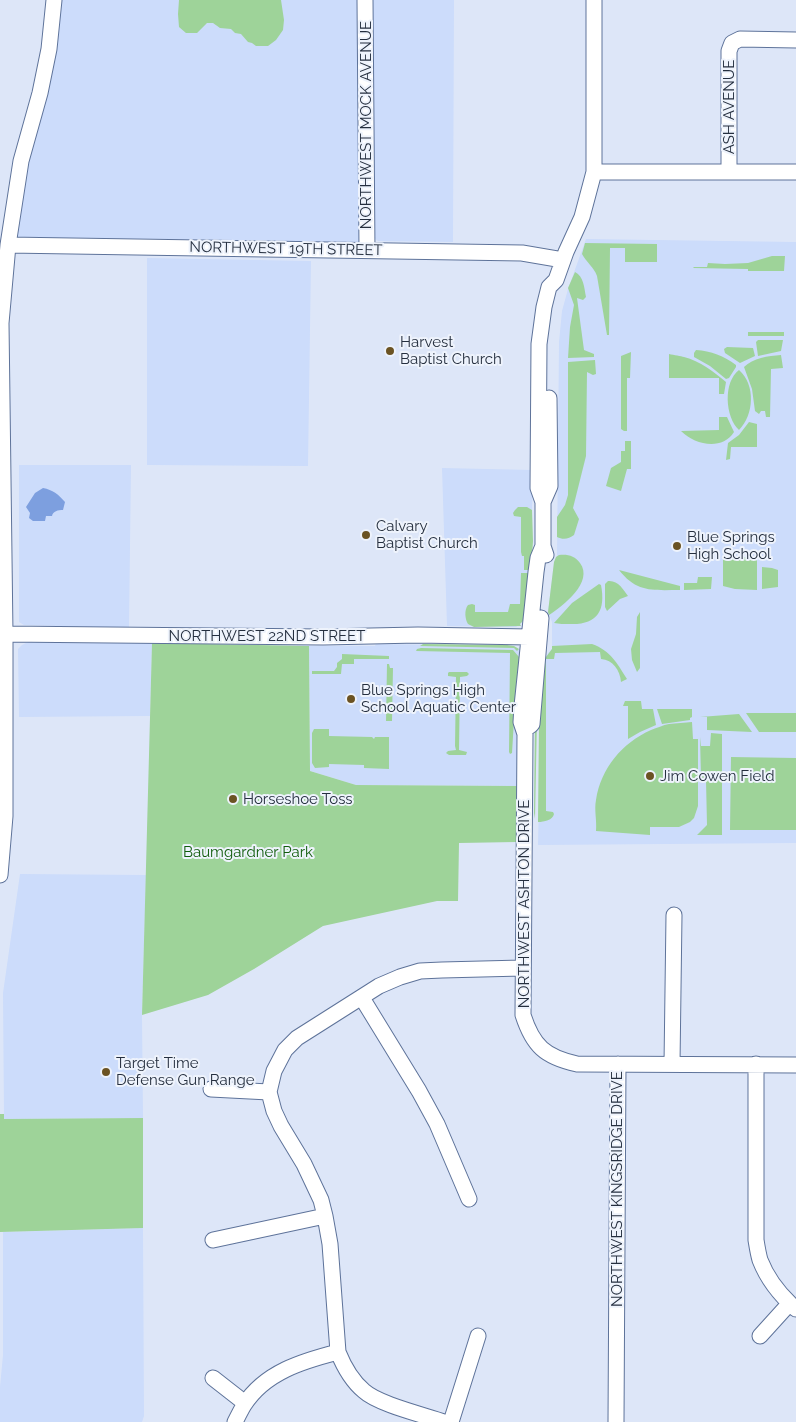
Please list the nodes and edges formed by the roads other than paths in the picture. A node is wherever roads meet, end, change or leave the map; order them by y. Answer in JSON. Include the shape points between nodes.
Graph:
{"nodes":[{"id":1,"x":54,"y":0,"type":"edge"},
{"id":2,"x":365,"y":0,"type":"edge"},
{"id":3,"x":594,"y":0,"type":"edge"},
{"id":4,"x":796,"y":40,"type":"edge"},
{"id":5,"x":594,"y":172,"type":"junction"},
{"id":6,"x":729,"y":172,"type":"junction"},
{"id":7,"x":796,"y":172,"type":"edge"},
{"id":8,"x":8,"y":244,"type":"junction"},
{"id":9,"x":367,"y":250,"type":"junction"},
{"id":10,"x":563,"y":260,"type":"junction"},
{"id":11,"x":543,"y":546,"type":"junction"},
{"id":12,"x":5,"y":634,"type":"junction"},
{"id":13,"x":529,"y":637,"type":"junction"},
{"id":14,"x":525,"y":734,"type":"junction"},
{"id":15,"x":0,"y":875,"type":"edge"},
{"id":16,"x":674,"y":915,"type":"dead end"},
{"id":17,"x":522,"y":968,"type":"junction"},
{"id":18,"x":362,"y":998,"type":"junction"},
{"id":19,"x":618,"y":1064,"type":"junction"},
{"id":20,"x":672,"y":1064,"type":"junction"},
{"id":21,"x":756,"y":1064,"type":"junction"},
{"id":22,"x":796,"y":1065,"type":"edge"},
{"id":23,"x":211,"y":1089,"type":"dead end"},
{"id":24,"x":269,"y":1092,"type":"junction"},
{"id":25,"x":469,"y":1199,"type":"dead end"},
{"id":26,"x":325,"y":1216,"type":"junction"},
{"id":27,"x":213,"y":1240,"type":"dead end"},
{"id":28,"x":793,"y":1306,"type":"edge"},
{"id":29,"x":478,"y":1336,"type":"dead end"},
{"id":30,"x":760,"y":1336,"type":"dead end"},
{"id":31,"x":338,"y":1352,"type":"junction"},
{"id":32,"x":213,"y":1378,"type":"dead end"},
{"id":33,"x":245,"y":1403,"type":"junction"},
{"id":34,"x":235,"y":1422,"type":"edge"},
{"id":35,"x":444,"y":1422,"type":"edge"},
{"id":36,"x":451,"y":1422,"type":"edge"},
{"id":37,"x":616,"y":1422,"type":"edge"}],
"edges":[{"from":1,"to":8,"type":"street","via":[[49,49],[21,161]]},
{"from":2,"to":9,"type":"street","name":"NORTHWEST MOCK AVENUE"},
{"from":3,"to":5,"type":"street","name":"NORTHWEST ASHTON DRIVE"},
{"from":4,"to":6,"type":"street","name":"ASH AVENUE","via":[[740,39],[732,44],[729,51]]},
{"from":5,"to":6,"type":"street"},
{"from":5,"to":10,"type":"street","name":"NORTHWEST ASHTON DRIVE","via":[[582,217]]},
{"from":6,"to":7,"type":"street"},
{"from":8,"to":9,"type":"street","name":"NORTHWEST 19TH STREET"},
{"from":8,"to":12,"type":"street","via":[[1,323]]},
{"from":9,"to":10,"type":"street","name":"NORTHWEST 19TH STREET","via":[[522,253]]},
{"from":10,"to":11,"type":"street","name":"NORTHWEST ASHTON DRIVE","via":[[556,280],[549,287],[539,344],[538,488],[543,502]]},
{"from":11,"to":13,"type":"street","name":"NORTHWEST ASHTON DRIVE","via":[[538,558]]},
{"from":11,"to":14,"type":"street","name":"NORTHWEST ASHTON DRIVE","via":[[547,559],[546,577],[532,724]]},
{"from":12,"to":13,"type":"street","name":"NORTHWEST 22ND STREET"},
{"from":12,"to":15,"type":"street","via":[[5,816]]},
{"from":13,"to":14,"type":"street","name":"NORTHWEST ASHTON DRIVE","via":[[521,722]]},
{"from":14,"to":17,"type":"street","name":"NORTHWEST ASHTON DRIVE"},
{"from":16,"to":20,"type":"street"},
{"from":17,"to":18,"type":"street","via":[[420,971],[379,986]]},
{"from":17,"to":19,"type":"street","name":"NORTHWEST ASHTON DRIVE","via":[[523,1015],[534,1041],[561,1060],[577,1064]]},
{"from":18,"to":24,"type":"street","via":[[297,1038],[285,1050],[274,1071]]},
{"from":18,"to":25,"type":"street","via":[[437,1124]]},
{"from":19,"to":20,"type":"street","name":"NORTHWEST KINGSRIDGE DRIVE"},
{"from":19,"to":37,"type":"street","name":"NORTHWEST KINGSRIDGE DRIVE"},
{"from":20,"to":21,"type":"street","name":"NORTHWEST KINGSRIDGE DRIVE"},
{"from":21,"to":22,"type":"street","name":"NORTHWEST KINGSRIDGE DRIVE"},
{"from":21,"to":28,"type":"street","via":[[756,1240],[768,1276]]},
{"from":23,"to":24,"type":"street"},
{"from":24,"to":26,"type":"street","via":[[277,1118],[304,1164]]},
{"from":26,"to":27,"type":"street"},
{"from":26,"to":31,"type":"street"},
{"from":28,"to":30,"type":"street"},
{"from":29,"to":36,"type":"street"},
{"from":31,"to":33,"type":"street","via":[[291,1366],[274,1376]]},
{"from":31,"to":35,"type":"street","via":[[352,1379],[365,1393]]},
{"from":32,"to":33,"type":"street"},
{"from":33,"to":34,"type":"street"}]}
